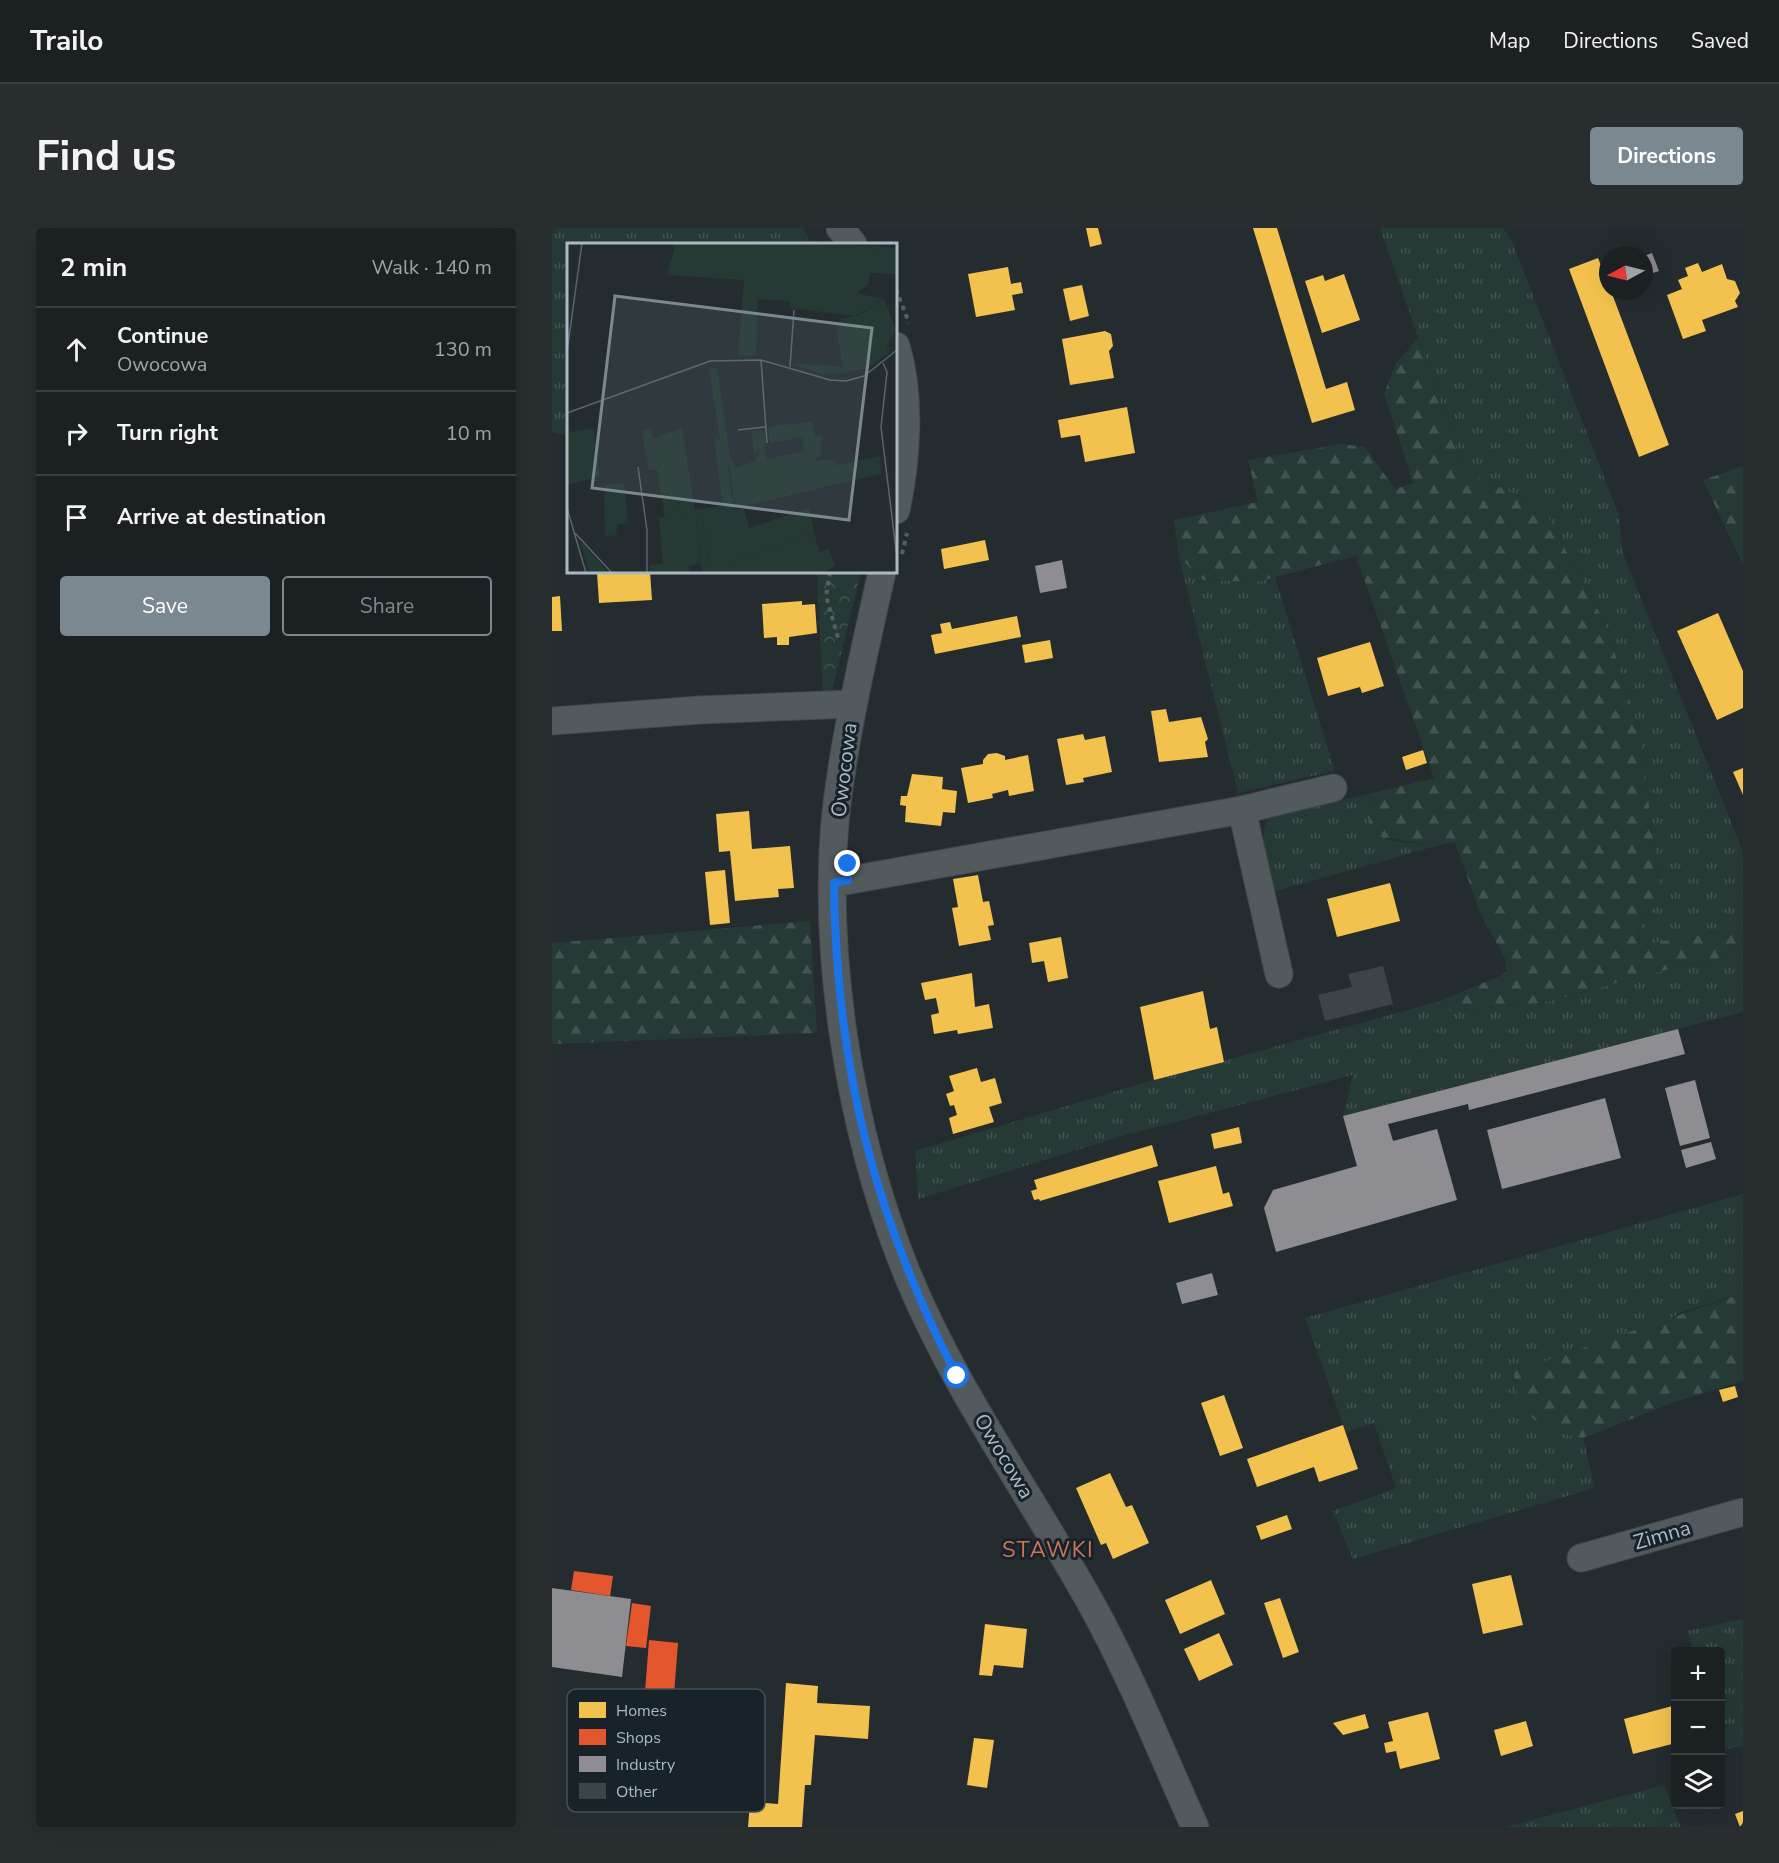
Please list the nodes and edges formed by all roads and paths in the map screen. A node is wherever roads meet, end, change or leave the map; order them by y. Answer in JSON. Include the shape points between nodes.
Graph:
{"nodes":[{"id":1,"x":840,"y":228,"type":"edge"},
{"id":2,"x":852,"y":243,"type":"edge"},
{"id":3,"x":897,"y":296,"type":"edge"},
{"id":4,"x":903,"y":339,"type":"edge"},
{"id":5,"x":901,"y":521,"type":"edge"},
{"id":6,"x":897,"y":540,"type":"edge"},
{"id":7,"x":830,"y":573,"type":"edge"},
{"id":8,"x":889,"y":573,"type":"edge"},
{"id":9,"x":842,"y":646,"type":"dead end"},
{"id":10,"x":852,"y":704,"type":"junction"},
{"id":11,"x":552,"y":721,"type":"edge"},
{"id":12,"x":1333,"y":788,"type":"dead end"},
{"id":13,"x":1242,"y":810,"type":"junction"},
{"id":14,"x":834,"y":883,"type":"junction"},
{"id":15,"x":1279,"y":974,"type":"dead end"},
{"id":16,"x":1743,"y":1512,"type":"edge"},
{"id":17,"x":1581,"y":1558,"type":"dead end"},
{"id":18,"x":1195,"y":1827,"type":"edge"}],
"edges":[{"from":1,"to":2,"type":"street"},
{"from":3,"to":4,"type":"path"},
{"from":4,"to":5,"type":"street"},
{"from":5,"to":6,"type":"path"},
{"from":7,"to":9,"type":"path","via":[[826,596]]},
{"from":8,"to":10,"type":"street","name":"Owocowa"},
{"from":10,"to":11,"type":"street"},
{"from":10,"to":14,"type":"street","name":"Owocowa","via":[[837,806]]},
{"from":12,"to":13,"type":"street"},
{"from":13,"to":14,"type":"street"},
{"from":13,"to":15,"type":"street"},
{"from":14,"to":18,"type":"street","name":"Owocowa","via":[[841,1013],[858,1113],[879,1195],[905,1268],[957,1376],[1117,1652]]},
{"from":16,"to":17,"type":"street","name":"Zimna"}]}
